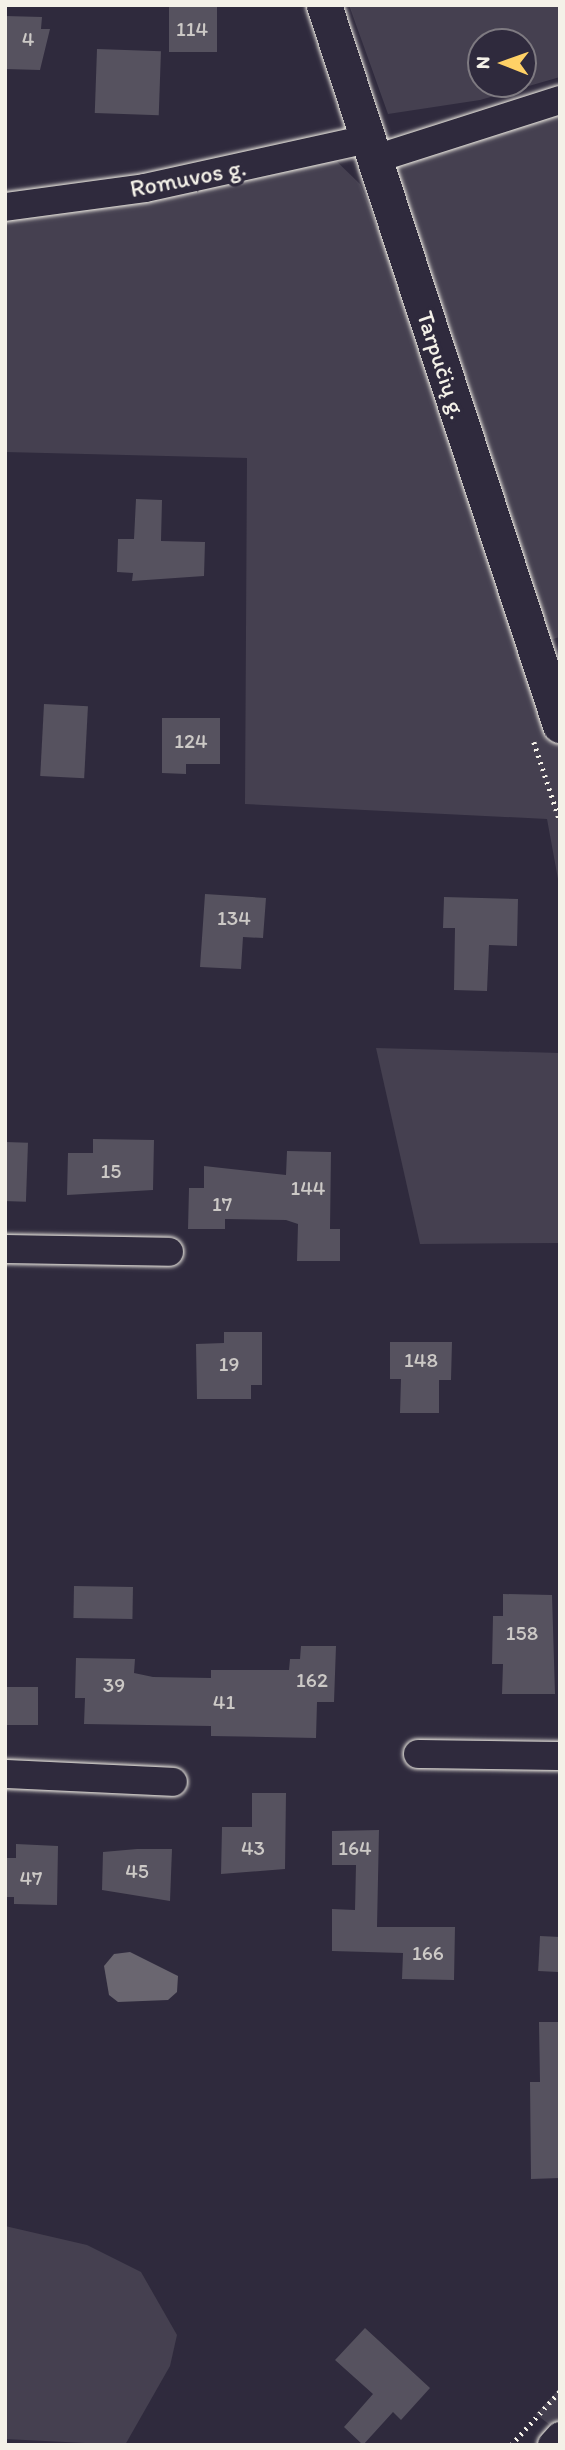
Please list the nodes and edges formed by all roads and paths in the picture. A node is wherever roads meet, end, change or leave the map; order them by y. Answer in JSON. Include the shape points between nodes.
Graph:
{"nodes":[{"id":1,"x":324,"y":5,"type":"edge"},
{"id":2,"x":560,"y":100,"type":"edge"},
{"id":3,"x":371,"y":149,"type":"junction"},
{"id":4,"x":5,"y":207,"type":"edge"},
{"id":5,"x":560,"y":726,"type":"edge"},
{"id":6,"x":5,"y":1249,"type":"edge"},
{"id":7,"x":169,"y":1252,"type":"dead end"},
{"id":8,"x":418,"y":1754,"type":"dead end"},
{"id":9,"x":560,"y":1756,"type":"edge"},
{"id":10,"x":5,"y":1774,"type":"edge"},
{"id":11,"x":173,"y":1782,"type":"dead end"},
{"id":12,"x":560,"y":2391,"type":"edge"},
{"id":13,"x":560,"y":2436,"type":"edge"},
{"id":14,"x":511,"y":2445,"type":"edge"},
{"id":15,"x":552,"y":2445,"type":"edge"}],
"edges":[{"from":1,"to":3,"type":"main road","name":"Tarpučių g."},
{"from":2,"to":3,"type":"street","name":"Romuvos g."},
{"from":3,"to":4,"type":"street","name":"Romuvos g."},
{"from":3,"to":5,"type":"main road","name":"Tarpučių g."},
{"from":6,"to":7,"type":"street"},
{"from":8,"to":9,"type":"street"},
{"from":10,"to":11,"type":"street"},
{"from":12,"to":14,"type":"path"},
{"from":13,"to":15,"type":"street"}]}
